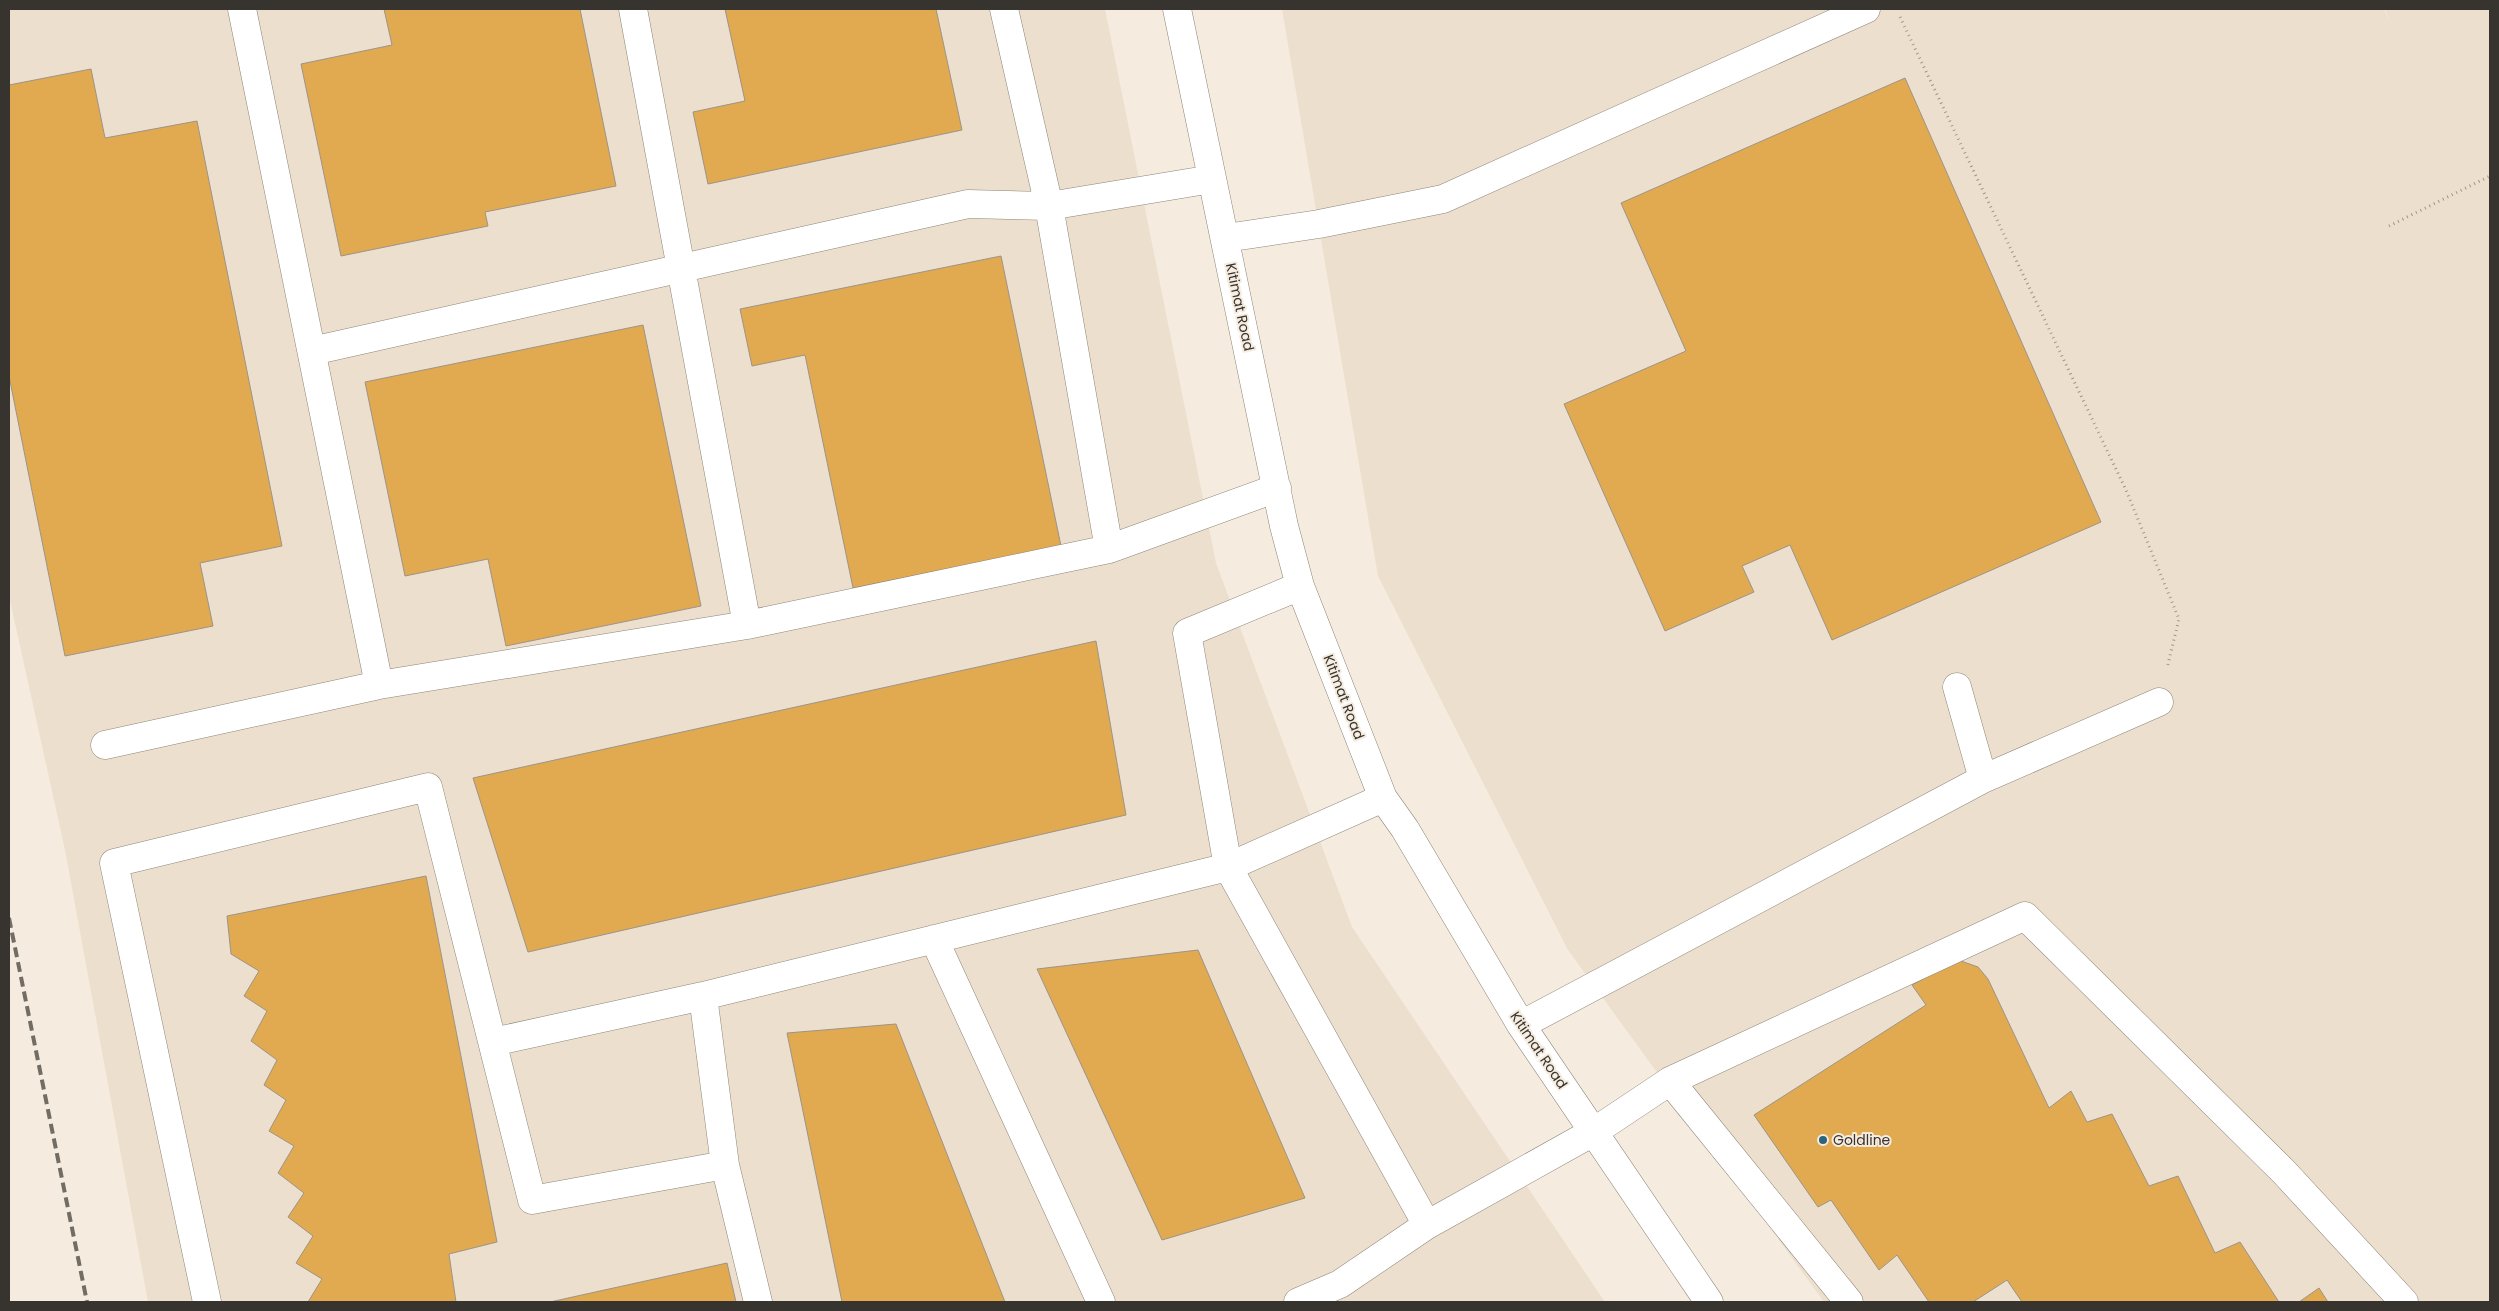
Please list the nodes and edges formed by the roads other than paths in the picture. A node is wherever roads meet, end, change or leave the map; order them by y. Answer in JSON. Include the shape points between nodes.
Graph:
{"nodes":[{"id":1,"x":242,"y":9,"type":"edge"},
{"id":2,"x":633,"y":9,"type":"edge"},
{"id":3,"x":1004,"y":9,"type":"edge"},
{"id":4,"x":1177,"y":9,"type":"edge"},
{"id":5,"x":1866,"y":9,"type":"edge"},
{"id":6,"x":1212,"y":179,"type":"junction"},
{"id":7,"x":1049,"y":206,"type":"junction"},
{"id":8,"x":1226,"y":238,"type":"junction"},
{"id":9,"x":682,"y":267,"type":"junction"},
{"id":10,"x":312,"y":351,"type":"junction"},
{"id":11,"x":1277,"y":488,"type":"junction"},
{"id":12,"x":1109,"y":549,"type":"junction"},
{"id":13,"x":1300,"y":586,"type":"junction"},
{"id":14,"x":748,"y":625,"type":"junction"},
{"id":15,"x":379,"y":685,"type":"junction"},
{"id":16,"x":1957,"y":687,"type":"dead end"},
{"id":17,"x":2158,"y":702,"type":"road end"},
{"id":18,"x":105,"y":746,"type":"dead end"},
{"id":19,"x":1983,"y":778,"type":"junction"},
{"id":20,"x":1383,"y":798,"type":"junction"},
{"id":21,"x":1228,"y":867,"type":"junction"},
{"id":22,"x":934,"y":939,"type":"junction"},
{"id":23,"x":703,"y":996,"type":"junction"},
{"id":24,"x":1521,"y":1025,"type":"junction"},
{"id":25,"x":493,"y":1042,"type":"junction"},
{"id":26,"x":1670,"y":1081,"type":"junction"},
{"id":27,"x":1595,"y":1131,"type":"junction"},
{"id":28,"x":725,"y":1165,"type":"junction"},
{"id":29,"x":1427,"y":1225,"type":"junction"},
{"id":30,"x":207,"y":1302,"type":"edge"},
{"id":31,"x":758,"y":1302,"type":"edge"},
{"id":32,"x":1101,"y":1302,"type":"edge"},
{"id":33,"x":1298,"y":1302,"type":"edge"},
{"id":34,"x":1709,"y":1302,"type":"edge"},
{"id":35,"x":1849,"y":1302,"type":"edge"},
{"id":36,"x":2404,"y":1302,"type":"edge"}],
"edges":[{"from":1,"to":10,"type":"street"},
{"from":2,"to":9,"type":"street"},
{"from":3,"to":7,"type":"street"},
{"from":4,"to":6,"type":"street","name":"Kitimat Road"},
{"from":5,"to":8,"type":"street","via":[[1443,199],[1319,224]]},
{"from":6,"to":7,"type":"street"},
{"from":6,"to":8,"type":"street","name":"Kitimat Road"},
{"from":7,"to":9,"type":"street","via":[[968,204]]},
{"from":7,"to":12,"type":"street"},
{"from":8,"to":11,"type":"street","name":"Kitimat Road"},
{"from":9,"to":10,"type":"street"},
{"from":9,"to":14,"type":"street"},
{"from":10,"to":15,"type":"street"},
{"from":11,"to":12,"type":"street"},
{"from":11,"to":13,"type":"street","name":"Kitimat Road"},
{"from":12,"to":14,"type":"street"},
{"from":13,"to":20,"type":"street","name":"Kitimat Road"},
{"from":13,"to":21,"type":"street","via":[[1187,633]]},
{"from":14,"to":15,"type":"street"},
{"from":15,"to":18,"type":"street"},
{"from":16,"to":19,"type":"street"},
{"from":17,"to":19,"type":"street"},
{"from":19,"to":24,"type":"street"},
{"from":20,"to":21,"type":"street"},
{"from":20,"to":24,"type":"street","name":"Kitimat Road","via":[[1405,829]]},
{"from":21,"to":22,"type":"street"},
{"from":21,"to":29,"type":"street"},
{"from":22,"to":23,"type":"street"},
{"from":22,"to":32,"type":"street"},
{"from":23,"to":25,"type":"street"},
{"from":23,"to":28,"type":"street"},
{"from":24,"to":27,"type":"street","name":"Kitimat Road"},
{"from":25,"to":28,"type":"street","via":[[532,1200]]},
{"from":25,"to":30,"type":"street","via":[[428,787],[114,863]]},
{"from":26,"to":27,"type":"street"},
{"from":26,"to":35,"type":"street"},
{"from":26,"to":36,"type":"street","via":[[2025,916],[2284,1172]]},
{"from":27,"to":29,"type":"street"},
{"from":27,"to":34,"type":"street","name":"Kitimat Road"},
{"from":28,"to":31,"type":"street"},
{"from":29,"to":33,"type":"street","via":[[1340,1284]]}]}
